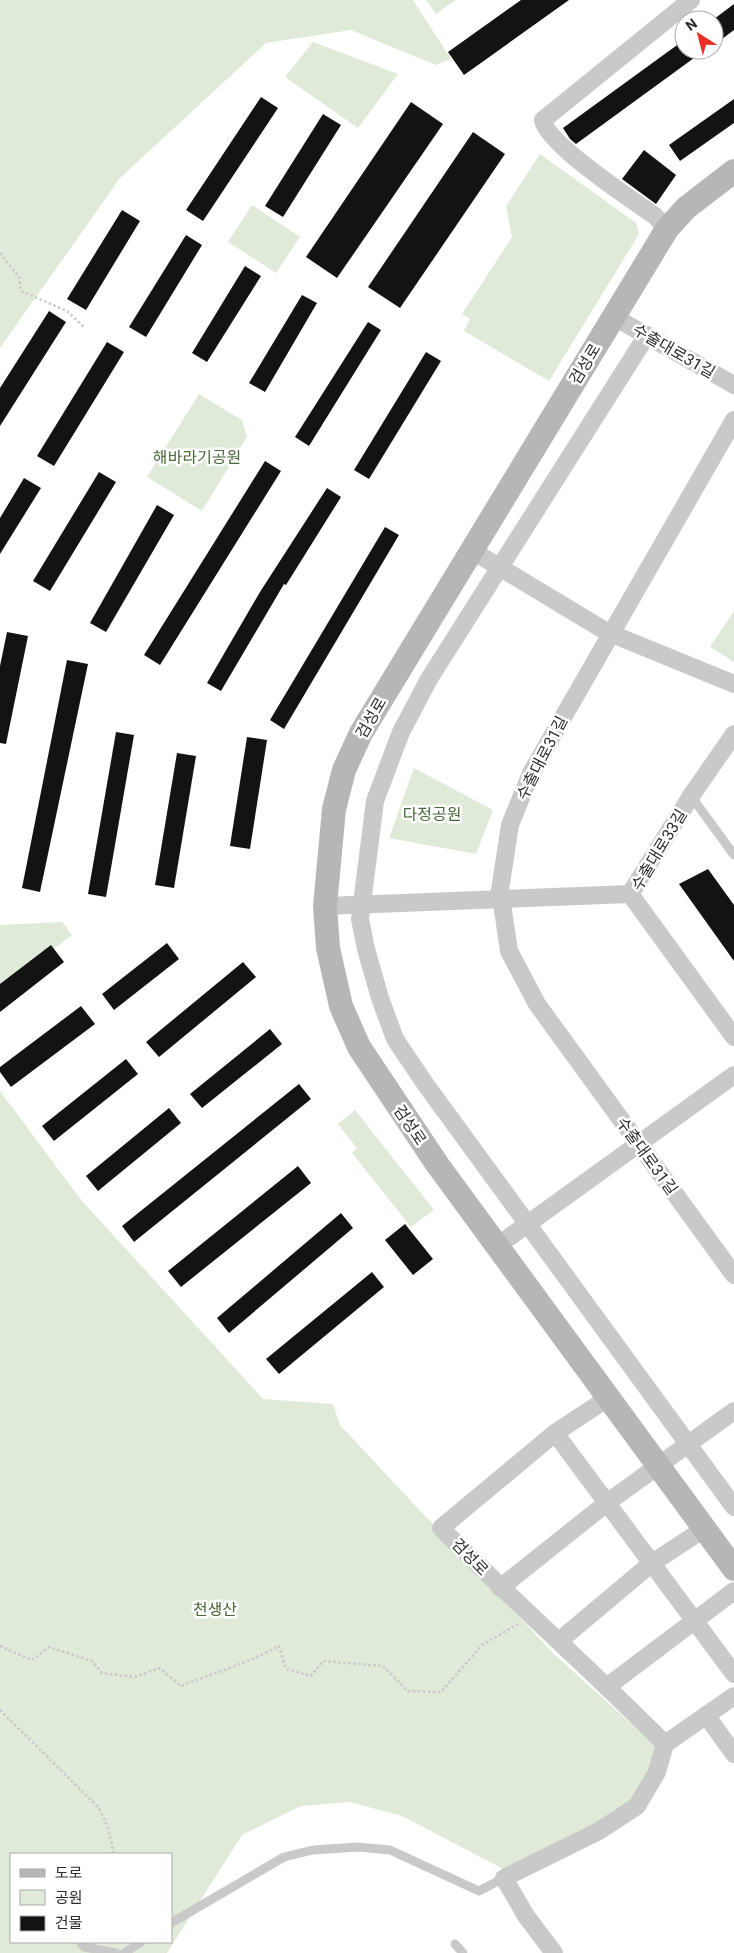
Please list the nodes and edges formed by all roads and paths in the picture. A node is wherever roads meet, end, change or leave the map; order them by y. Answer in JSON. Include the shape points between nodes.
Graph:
{"nodes":[{"id":1,"x":691,"y":0,"type":"edge"},
{"id":2,"x":734,"y":171,"type":"edge"},
{"id":3,"x":667,"y":229,"type":"junction"},
{"id":4,"x":0,"y":253,"type":"edge"},
{"id":5,"x":614,"y":316,"type":"junction"},
{"id":6,"x":85,"y":328,"type":"dead end"},
{"id":7,"x":647,"y":335,"type":"junction"},
{"id":8,"x":734,"y":385,"type":"edge"},
{"id":9,"x":734,"y":420,"type":"edge"},
{"id":10,"x":471,"y":550,"type":"junction"},
{"id":11,"x":498,"y":566,"type":"junction"},
{"id":12,"x":611,"y":634,"type":"junction"},
{"id":13,"x":734,"y":684,"type":"edge"},
{"id":14,"x":734,"y":734,"type":"edge"},
{"id":15,"x":691,"y":796,"type":"junction"},
{"id":16,"x":734,"y":855,"type":"edge"},
{"id":17,"x":630,"y":894,"type":"junction"},
{"id":18,"x":501,"y":900,"type":"junction"},
{"id":19,"x":325,"y":906,"type":"junction"},
{"id":20,"x":362,"y":906,"type":"junction"},
{"id":21,"x":734,"y":1037,"type":"edge"},
{"id":22,"x":734,"y":1075,"type":"edge"},
{"id":23,"x":638,"y":1144,"type":"junction"},
{"id":24,"x":527,"y":1224,"type":"junction"},
{"id":25,"x":497,"y":1246,"type":"junction"},
{"id":26,"x":734,"y":1276,"type":"edge"},
{"id":27,"x":608,"y":1398,"type":"junction"},
{"id":28,"x":734,"y":1410,"type":"edge"},
{"id":29,"x":555,"y":1433,"type":"junction"},
{"id":30,"x":688,"y":1443,"type":"junction"},
{"id":31,"x":658,"y":1465,"type":"junction"},
{"id":32,"x":608,"y":1502,"type":"junction"},
{"id":33,"x":734,"y":1507,"type":"edge"},
{"id":34,"x":704,"y":1529,"type":"junction"},
{"id":35,"x":652,"y":1562,"type":"junction"},
{"id":36,"x":734,"y":1569,"type":"edge"},
{"id":37,"x":500,"y":1588,"type":"junction"},
{"id":38,"x":734,"y":1591,"type":"edge"},
{"id":39,"x":531,"y":1616,"type":"junction"},
{"id":40,"x":696,"y":1620,"type":"junction"},
{"id":41,"x":559,"y":1642,"type":"junction"},
{"id":42,"x":0,"y":1646,"type":"edge"},
{"id":43,"x":734,"y":1674,"type":"edge"},
{"id":44,"x":608,"y":1686,"type":"junction"},
{"id":45,"x":734,"y":1696,"type":"edge"},
{"id":46,"x":0,"y":1710,"type":"edge"},
{"id":47,"x":706,"y":1715,"type":"junction"},
{"id":48,"x":665,"y":1744,"type":"junction"},
{"id":49,"x":734,"y":1754,"type":"edge"},
{"id":50,"x":114,"y":1853,"type":"edge"},
{"id":51,"x":504,"y":1878,"type":"junction"},
{"id":52,"x":172,"y":1922,"type":"edge"},
{"id":53,"x":81,"y":1943,"type":"edge"},
{"id":54,"x":139,"y":1943,"type":"edge"},
{"id":55,"x":455,"y":1944,"type":"dead end"},
{"id":56,"x":116,"y":1953,"type":"edge"},
{"id":57,"x":124,"y":1953,"type":"edge"},
{"id":58,"x":463,"y":1953,"type":"edge"},
{"id":59,"x":554,"y":1953,"type":"edge"}],
"edges":[{"from":1,"to":3,"type":"street","via":[[543,120],[544,128],[565,149],[655,216]]},
{"from":2,"to":3,"type":"street","name":"검성로","via":[[686,208]]},
{"from":3,"to":5,"type":"street","name":"검성로"},
{"from":4,"to":6,"type":"path","via":[[19,277],[21,291],[67,312]]},
{"from":5,"to":7,"type":"street","name":"수출대로31길"},
{"from":5,"to":10,"type":"street","name":"검성로"},
{"from":7,"to":8,"type":"street","name":"수출대로31길"},
{"from":7,"to":11,"type":"street"},
{"from":9,"to":12,"type":"street","name":"수출대로31길"},
{"from":10,"to":11,"type":"street"},
{"from":10,"to":19,"type":"street","name":"검성로","via":[[361,733],[344,770],[334,809]]},
{"from":11,"to":12,"type":"street"},
{"from":11,"to":20,"type":"street","via":[[429,679],[401,732],[375,801]]},
{"from":12,"to":13,"type":"street"},
{"from":12,"to":18,"type":"street","name":"수출대로31길","via":[[531,773],[510,825]]},
{"from":14,"to":15,"type":"street","name":"수출대로33길"},
{"from":15,"to":16,"type":"lane"},
{"from":15,"to":17,"type":"street","name":"수출대로33길"},
{"from":17,"to":18,"type":"street"},
{"from":17,"to":21,"type":"street","name":"수출대로33길"},
{"from":18,"to":20,"type":"street"},
{"from":18,"to":23,"type":"street","name":"수출대로31길","via":[[509,951],[537,1004]]},
{"from":19,"to":20,"type":"street"},
{"from":19,"to":25,"type":"street","name":"검성로","via":[[328,948],[341,1006],[359,1047],[436,1164]]},
{"from":20,"to":24,"type":"street","via":[[360,919],[366,949],[395,1039]]},
{"from":22,"to":23,"type":"street"},
{"from":23,"to":24,"type":"street"},
{"from":23,"to":26,"type":"street","name":"수출대로31길"},
{"from":24,"to":25,"type":"street"},
{"from":24,"to":30,"type":"street"},
{"from":25,"to":27,"type":"street","name":"검성로"},
{"from":27,"to":29,"type":"street","name":"검성로"},
{"from":27,"to":31,"type":"street","name":"검성로"},
{"from":28,"to":30,"type":"street","name":"검성로"},
{"from":29,"to":32,"type":"street"},
{"from":29,"to":37,"type":"street","name":"검성로","via":[[441,1528]]},
{"from":30,"to":31,"type":"street","name":"검성로"},
{"from":30,"to":33,"type":"street"},
{"from":31,"to":32,"type":"street","name":"검성로"},
{"from":31,"to":34,"type":"street","name":"검성로"},
{"from":32,"to":35,"type":"street"},
{"from":32,"to":37,"type":"street","name":"검성로"},
{"from":34,"to":35,"type":"street"},
{"from":34,"to":36,"type":"street","name":"검성로"},
{"from":35,"to":40,"type":"street"},
{"from":35,"to":41,"type":"street"},
{"from":37,"to":39,"type":"street","name":"검성로"},
{"from":38,"to":40,"type":"street"},
{"from":39,"to":41,"type":"street","name":"검성로"},
{"from":39,"to":42,"type":"path","via":[[482,1645],[441,1692],[408,1691],[383,1666],[323,1661],[311,1676],[286,1669],[279,1646],[258,1658],[181,1686],[159,1668],[135,1678],[102,1673],[92,1661],[49,1647],[32,1660]]},
{"from":40,"to":43,"type":"street"},
{"from":40,"to":44,"type":"street"},
{"from":41,"to":44,"type":"street","name":"검성로"},
{"from":44,"to":48,"type":"street","name":"검성로"},
{"from":45,"to":47,"type":"street"},
{"from":46,"to":50,"type":"path","via":[[99,1808]]},
{"from":47,"to":48,"type":"street"},
{"from":47,"to":49,"type":"street"},
{"from":48,"to":51,"type":"street","via":[[657,1772],[636,1806],[599,1831]]},
{"from":51,"to":52,"type":"lane","via":[[479,1891],[390,1850],[358,1847],[313,1850],[284,1857]]},
{"from":51,"to":59,"type":"street","via":[[526,1916]]},
{"from":53,"to":56,"type":"lane","via":[[84,1947]]},
{"from":54,"to":57,"type":"lane"},
{"from":55,"to":58,"type":"lane"}]}
